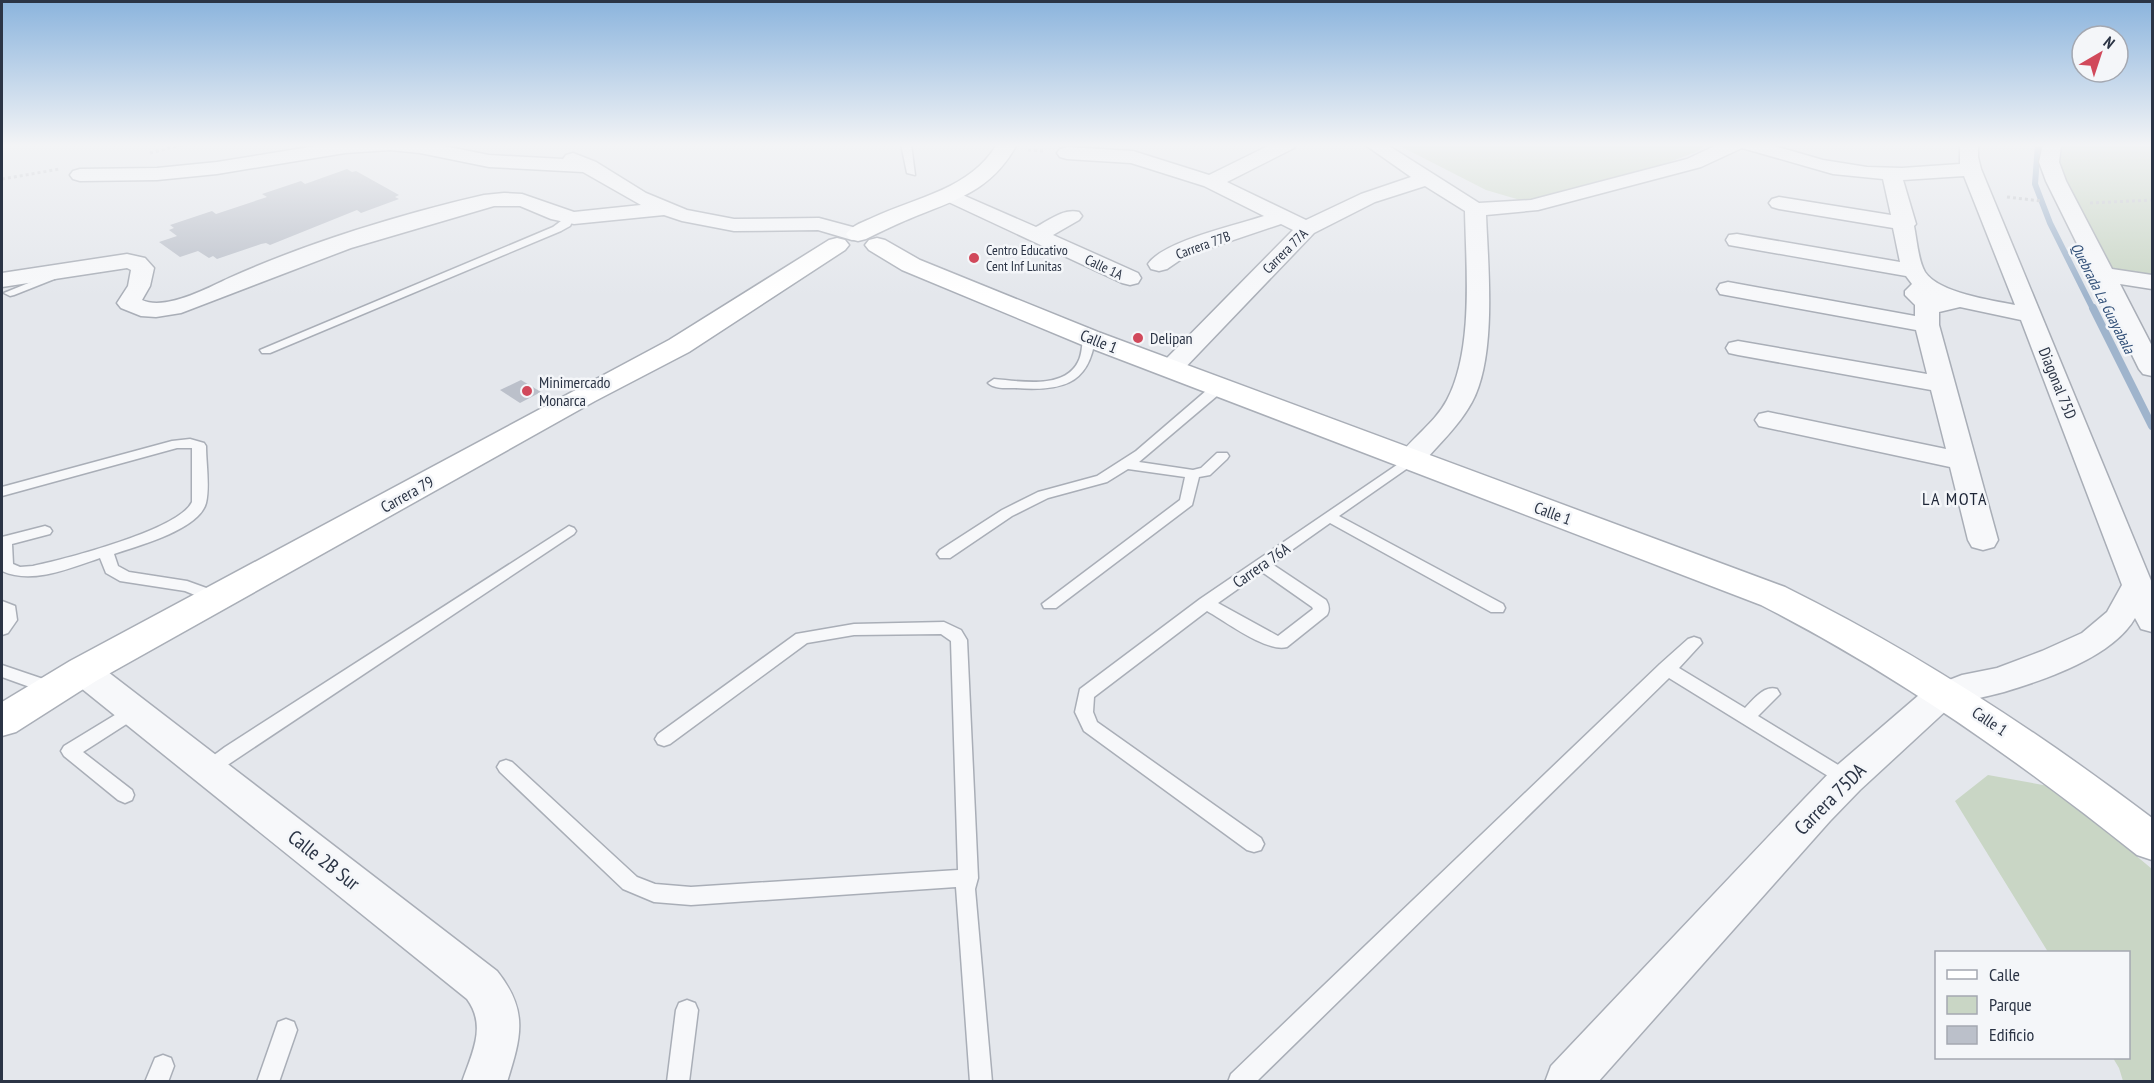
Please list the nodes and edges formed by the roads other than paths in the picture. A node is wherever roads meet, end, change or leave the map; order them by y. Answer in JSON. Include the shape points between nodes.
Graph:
{"nodes":[{"id":1,"x":636,"y":195,"type":"edge"},
{"id":2,"x":948,"y":195,"type":"joint"},
{"id":3,"x":1236,"y":195,"type":"edge"},
{"id":4,"x":1378,"y":195,"type":"edge"},
{"id":5,"x":1447,"y":195,"type":"edge"},
{"id":6,"x":1570,"y":195,"type":"edge"},
{"id":7,"x":1897,"y":195,"type":"edge"},
{"id":8,"x":1984,"y":195,"type":"edge"},
{"id":9,"x":2057,"y":195,"type":"edge"},
{"id":10,"x":1779,"y":203,"type":"dead end"},
{"id":11,"x":664,"y":208,"type":"junction"},
{"id":12,"x":1072,"y":216,"type":"dead end"},
{"id":13,"x":569,"y":218,"type":"junction"},
{"id":14,"x":1282,"y":218,"type":"junction"},
{"id":15,"x":1475,"y":219,"type":"junction"},
{"id":16,"x":1905,"y":224,"type":"junction"},
{"id":17,"x":1306,"y":228,"type":"junction"},
{"id":18,"x":1036,"y":235,"type":"junction"},
{"id":19,"x":856,"y":239,"type":"junction"},
{"id":20,"x":1737,"y":240,"type":"dead end"},
{"id":21,"x":1159,"y":264,"type":"dead end"},
{"id":22,"x":2106,"y":275,"type":"junction"},
{"id":23,"x":1130,"y":278,"type":"dead end"},
{"id":24,"x":2152,"y":282,"type":"edge"},
{"id":25,"x":6,"y":286,"type":"edge"},
{"id":26,"x":1728,"y":289,"type":"dead end"},
{"id":27,"x":1924,"y":297,"type":"junction"},
{"id":28,"x":2031,"y":315,"type":"junction"},
{"id":29,"x":1089,"y":338,"type":"junction"},
{"id":30,"x":1738,"y":348,"type":"dead end"},
{"id":31,"x":266,"y":350,"type":"dead end"},
{"id":32,"x":1170,"y":369,"type":"junction"},
{"id":33,"x":2152,"y":369,"type":"edge"},
{"id":34,"x":994,"y":383,"type":"dead end"},
{"id":35,"x":1942,"y":384,"type":"junction"},
{"id":36,"x":1219,"y":387,"type":"junction"},
{"id":37,"x":1768,"y":420,"type":"dead end"},
{"id":38,"x":1222,"y":456,"type":"dead end"},
{"id":39,"x":1410,"y":460,"type":"junction"},
{"id":40,"x":1962,"y":460,"type":"junction"},
{"id":41,"x":1126,"y":464,"type":"junction"},
{"id":42,"x":1193,"y":474,"type":"junction"},
{"id":43,"x":2,"y":491,"type":"edge"},
{"id":44,"x":1329,"y":517,"type":"junction"},
{"id":45,"x":45,"y":531,"type":"dead end"},
{"id":46,"x":569,"y":531,"type":"dead end"},
{"id":47,"x":1983,"y":540,"type":"dead end"},
{"id":48,"x":3,"y":542,"type":"edge"},
{"id":49,"x":105,"y":551,"type":"junction"},
{"id":50,"x":945,"y":554,"type":"dead end"},
{"id":51,"x":1263,"y":565,"type":"junction"},
{"id":52,"x":2138,"y":585,"type":"junction"},
{"id":53,"x":217,"y":598,"type":"junction"},
{"id":54,"x":1206,"y":603,"type":"junction"},
{"id":55,"x":1050,"y":604,"type":"dead end"},
{"id":56,"x":2,"y":607,"type":"edge"},
{"id":57,"x":1497,"y":608,"type":"dead end"},
{"id":58,"x":2152,"y":621,"type":"edge"},
{"id":59,"x":2,"y":629,"type":"edge"},
{"id":60,"x":1694,"y":643,"type":"dead end"},
{"id":61,"x":1666,"y":668,"type":"junction"},
{"id":62,"x":2,"y":671,"type":"edge"},
{"id":63,"x":68,"y":680,"type":"junction"},
{"id":64,"x":1772,"y":694,"type":"dead end"},
{"id":65,"x":1949,"y":694,"type":"junction"},
{"id":66,"x":133,"y":711,"type":"junction"},
{"id":67,"x":1746,"y":717,"type":"junction"},
{"id":68,"x":2,"y":721,"type":"edge"},
{"id":69,"x":663,"y":738,"type":"dead end"},
{"id":70,"x":506,"y":767,"type":"dead end"},
{"id":71,"x":208,"y":770,"type":"junction"},
{"id":72,"x":1847,"y":779,"type":"junction"},
{"id":73,"x":125,"y":795,"type":"dead end"},
{"id":74,"x":2152,"y":842,"type":"edge"},
{"id":75,"x":1254,"y":844,"type":"dead end"},
{"id":76,"x":968,"y":878,"type":"junction"},
{"id":77,"x":687,"y":1010,"type":"dead end"},
{"id":78,"x":286,"y":1030,"type":"dead end"},
{"id":79,"x":268,"y":1082,"type":"edge"},
{"id":80,"x":484,"y":1082,"type":"edge"},
{"id":81,"x":678,"y":1082,"type":"edge"},
{"id":82,"x":981,"y":1082,"type":"edge"},
{"id":83,"x":1239,"y":1082,"type":"edge"},
{"id":84,"x":1567,"y":1082,"type":"edge"}],
"edges":[{"from":1,"to":11,"type":"street","name":"Calle 1"},
{"from":2,"to":18,"type":"street","name":"Calle 1A"},
{"from":2,"to":19,"type":"main road","name":"Carrera 79"},
{"from":3,"to":14,"type":"street"},
{"from":4,"to":17,"type":"street","name":"Carrera 77A"},
{"from":5,"to":15,"type":"street"},
{"from":6,"to":15,"type":"street"},
{"from":7,"to":16,"type":"street"},
{"from":8,"to":28,"type":"street","name":"Diagonal 75D"},
{"from":9,"to":22,"type":"street"},
{"from":10,"to":16,"type":"street"},
{"from":11,"to":13,"type":"street"},
{"from":11,"to":19,"type":"street","name":"Calle 1","via":[[722,224],[804,223]]},
{"from":12,"to":18,"type":"street"},
{"from":13,"to":25,"type":"street","via":[[524,200],[489,200],[356,238],[193,301],[158,310],[135,308],[129,303],[142,275],[143,268],[137,263],[112,261]]},
{"from":13,"to":31,"type":"lane","via":[[557,229]]},
{"from":14,"to":17,"type":"street"},
{"from":14,"to":21,"type":"street","name":"Carrera 77B","via":[[1178,252]]},
{"from":15,"to":39,"type":"street","name":"Carrera 76A","via":[[1476,288],[1467,385],[1450,413]]},
{"from":16,"to":27,"type":"street"},
{"from":17,"to":32,"type":"street","name":"Carrera 77A"},
{"from":18,"to":23,"type":"street","name":"Calle 1A"},
{"from":19,"to":29,"type":"main road","name":"Calle 1"},
{"from":19,"to":53,"type":"main road","name":"Carrera 79","via":[[809,262],[679,346]]},
{"from":20,"to":27,"type":"street"},
{"from":22,"to":24,"type":"street"},
{"from":22,"to":33,"type":"street"},
{"from":26,"to":27,"type":"street"},
{"from":27,"to":28,"type":"street","via":[[1943,305],[1950,305],[1953,299]]},
{"from":27,"to":35,"type":"street"},
{"from":28,"to":52,"type":"street","name":"Diagonal 75D"},
{"from":29,"to":32,"type":"main road","name":"Calle 1"},
{"from":29,"to":34,"type":"lane","via":[[1084,364],[1068,377],[1051,385]]},
{"from":30,"to":35,"type":"street"},
{"from":32,"to":36,"type":"main road","name":"Calle 1"},
{"from":35,"to":40,"type":"street"},
{"from":36,"to":39,"type":"main road","name":"Calle 1"},
{"from":36,"to":41,"type":"lane"},
{"from":37,"to":40,"type":"street"},
{"from":38,"to":42,"type":"lane","via":[[1205,472]]},
{"from":39,"to":44,"type":"lane","name":"Carrera 76A"},
{"from":39,"to":65,"type":"main road","name":"Calle 1","via":[[1773,596],[1880,652]]},
{"from":40,"to":47,"type":"street"},
{"from":41,"to":42,"type":"lane"},
{"from":41,"to":50,"type":"lane","via":[[1102,479],[1043,495],[1007,513]]},
{"from":42,"to":55,"type":"lane","via":[[1186,502]]},
{"from":43,"to":49,"type":"lane","via":[[177,444],[199,446],[196,510],[176,524]]},
{"from":44,"to":51,"type":"lane","name":"Carrera 76A"},
{"from":44,"to":57,"type":"lane"},
{"from":45,"to":48,"type":"lane"},
{"from":46,"to":71,"type":"lane"},
{"from":48,"to":49,"type":"lane","via":[[6,567],[19,572]]},
{"from":49,"to":53,"type":"lane","via":[[111,569],[125,577],[188,586]]},
{"from":51,"to":54,"type":"lane","name":"Carrera 76A"},
{"from":51,"to":54,"type":"lane","via":[[1320,604],[1321,611],[1281,643]]},
{"from":52,"to":58,"type":"street","name":"Diagonal 75D"},
{"from":52,"to":65,"type":"street","name":"Carrera 75DA","via":[[2118,620],[2094,640],[2001,680]]},
{"from":53,"to":63,"type":"main road","name":"Carrera 79"},
{"from":54,"to":75,"type":"lane","name":"Carrera 76A","via":[[1086,694],[1084,712],[1090,726]]},
{"from":56,"to":59,"type":"lane","via":[[9,610],[9,620]]},
{"from":60,"to":61,"type":"lane"},
{"from":61,"to":67,"type":"lane"},
{"from":61,"to":83,"type":"lane"},
{"from":62,"to":63,"type":"lane"},
{"from":63,"to":66,"type":"street","name":"Calle 2B Sur"},
{"from":63,"to":68,"type":"main road","name":"Carrera 79"},
{"from":64,"to":67,"type":"lane"},
{"from":65,"to":72,"type":"street","name":"Carrera 75DA","via":[[1938,698]]},
{"from":65,"to":74,"type":"main road","name":"Calle 1","via":[[2067,775]]},
{"from":66,"to":71,"type":"street","name":"Calle 2B Sur"},
{"from":66,"to":73,"type":"lane","via":[[70,751]]},
{"from":67,"to":72,"type":"lane"},
{"from":69,"to":76,"type":"lane","via":[[802,638],[825,632],[944,628],[959,640]]},
{"from":70,"to":76,"type":"lane","via":[[630,883],[654,893],[691,896]]},
{"from":71,"to":80,"type":"street","name":"Calle 2B Sur","via":[[492,996],[499,1012],[500,1030]]},
{"from":72,"to":84,"type":"street","name":"Carrera 75DA"},
{"from":76,"to":82,"type":"lane"},
{"from":77,"to":81,"type":"lane"},
{"from":78,"to":79,"type":"lane"}]}
